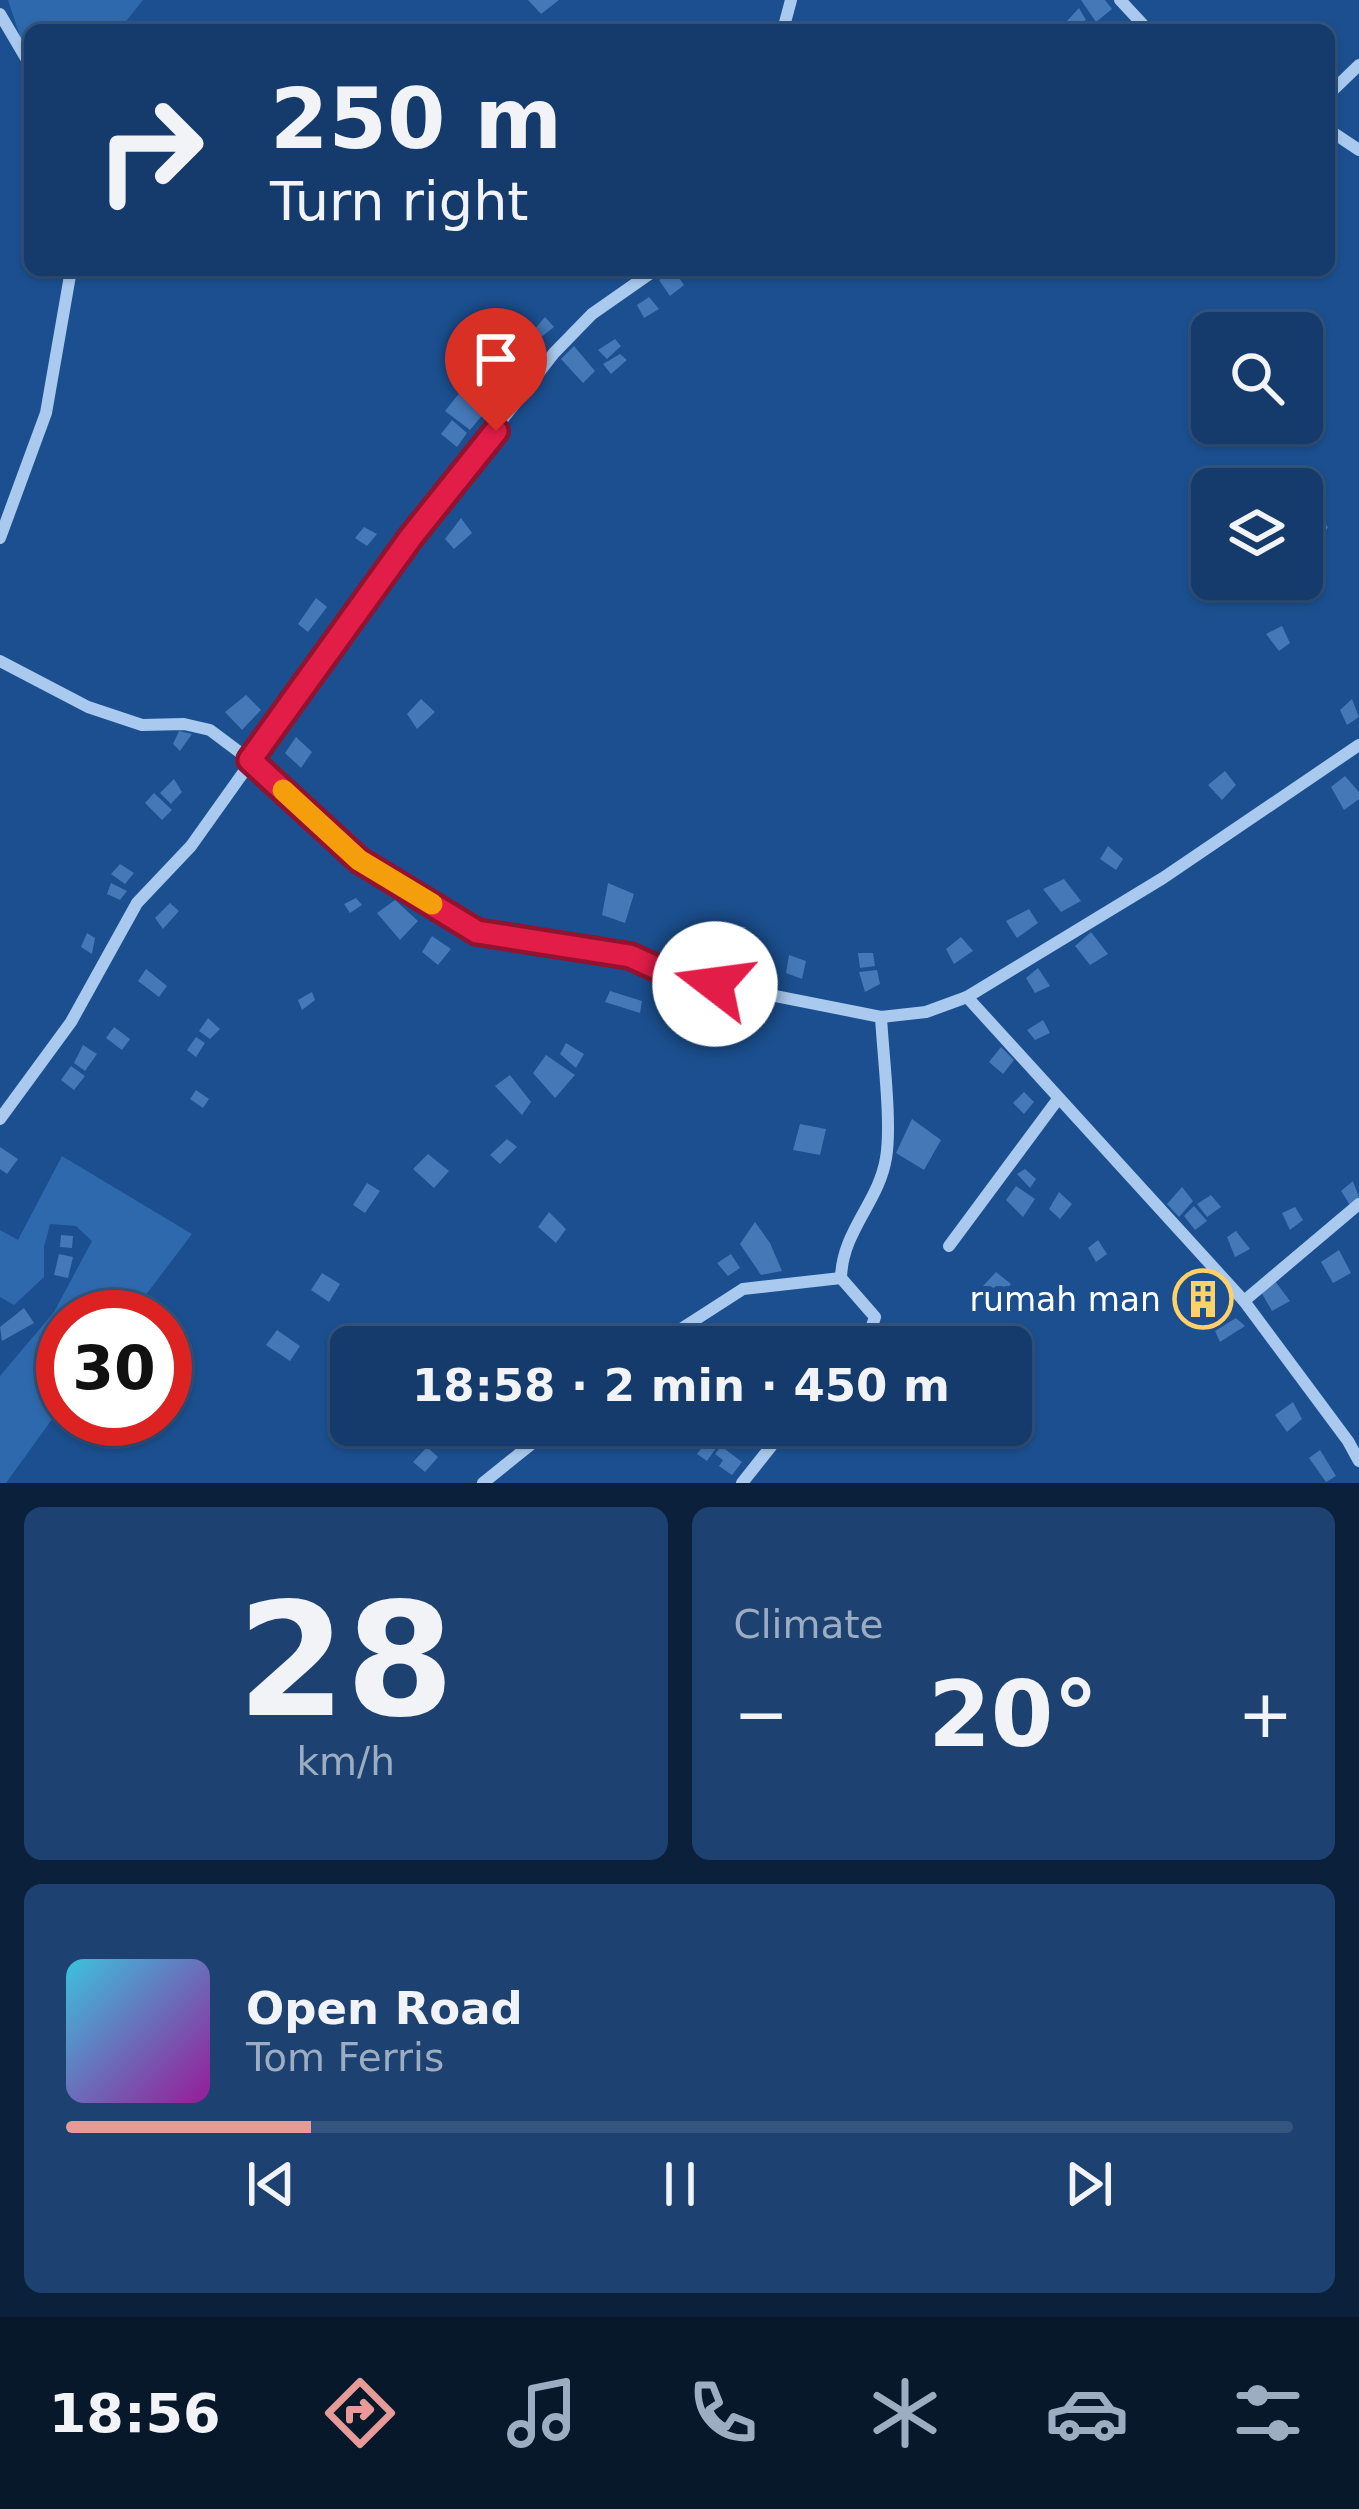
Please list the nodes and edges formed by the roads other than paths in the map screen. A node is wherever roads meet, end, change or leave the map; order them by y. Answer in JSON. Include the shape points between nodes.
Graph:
{"nodes":[{"id":1,"x":1120,"y":0,"type":"edge"},
{"id":2,"x":0,"y":14,"type":"edge"},
{"id":3,"x":1142,"y":24,"type":"edge"},
{"id":4,"x":24,"y":55,"type":"edge"},
{"id":5,"x":1359,"y":65,"type":"edge"},
{"id":6,"x":1335,"y":88,"type":"edge"},
{"id":7,"x":69,"y":276,"type":"edge"},
{"id":8,"x":647,"y":276,"type":"edge"},
{"id":9,"x":0,"y":538,"type":"edge"},
{"id":10,"x":0,"y":661,"type":"edge"},
{"id":11,"x":1359,"y":745,"type":"edge"},
{"id":12,"x":250,"y":760,"type":"junction"},
{"id":13,"x":967,"y":998,"type":"junction"},
{"id":14,"x":881,"y":1018,"type":"junction"},
{"id":15,"x":1058,"y":1099,"type":"junction"},
{"id":16,"x":0,"y":1119,"type":"edge"},
{"id":17,"x":1359,"y":1204,"type":"edge"},
{"id":18,"x":949,"y":1246,"type":"dead end"},
{"id":19,"x":841,"y":1278,"type":"junction"},
{"id":20,"x":1244,"y":1300,"type":"junction"},
{"id":21,"x":686,"y":1326,"type":"edge"},
{"id":22,"x":872,"y":1326,"type":"edge"},
{"id":23,"x":1354,"y":1439,"type":"edge"},
{"id":24,"x":529,"y":1446,"type":"edge"},
{"id":25,"x":771,"y":1446,"type":"edge"},
{"id":26,"x":1359,"y":1461,"type":"edge"},
{"id":27,"x":483,"y":1483,"type":"edge"},
{"id":28,"x":742,"y":1483,"type":"edge"}],
"edges":[{"from":1,"to":3,"type":"street"},
{"from":2,"to":4,"type":"street"},
{"from":5,"to":6,"type":"street"},
{"from":7,"to":9,"type":"street","via":[[46,413]]},
{"from":8,"to":12,"type":"street","via":[[554,353]]},
{"from":10,"to":12,"type":"street","via":[[142,725],[210,730]]},
{"from":11,"to":13,"type":"street"},
{"from":12,"to":14,"type":"street","via":[[359,860],[477,932],[630,956],[674,976]]},
{"from":12,"to":16,"type":"street","via":[[191,846],[137,903],[71,1022]]},
{"from":13,"to":14,"type":"street"},
{"from":13,"to":15,"type":"street"},
{"from":14,"to":19,"type":"street","via":[[887,1156],[846,1244]]},
{"from":15,"to":18,"type":"street"},
{"from":15,"to":20,"type":"street"},
{"from":17,"to":20,"type":"street"},
{"from":19,"to":21,"type":"street","via":[[743,1289]]},
{"from":19,"to":22,"type":"street","via":[[875,1317]]},
{"from":20,"to":23,"type":"street"},
{"from":23,"to":26,"type":"street"},
{"from":24,"to":27,"type":"street"},
{"from":25,"to":28,"type":"street"}]}
